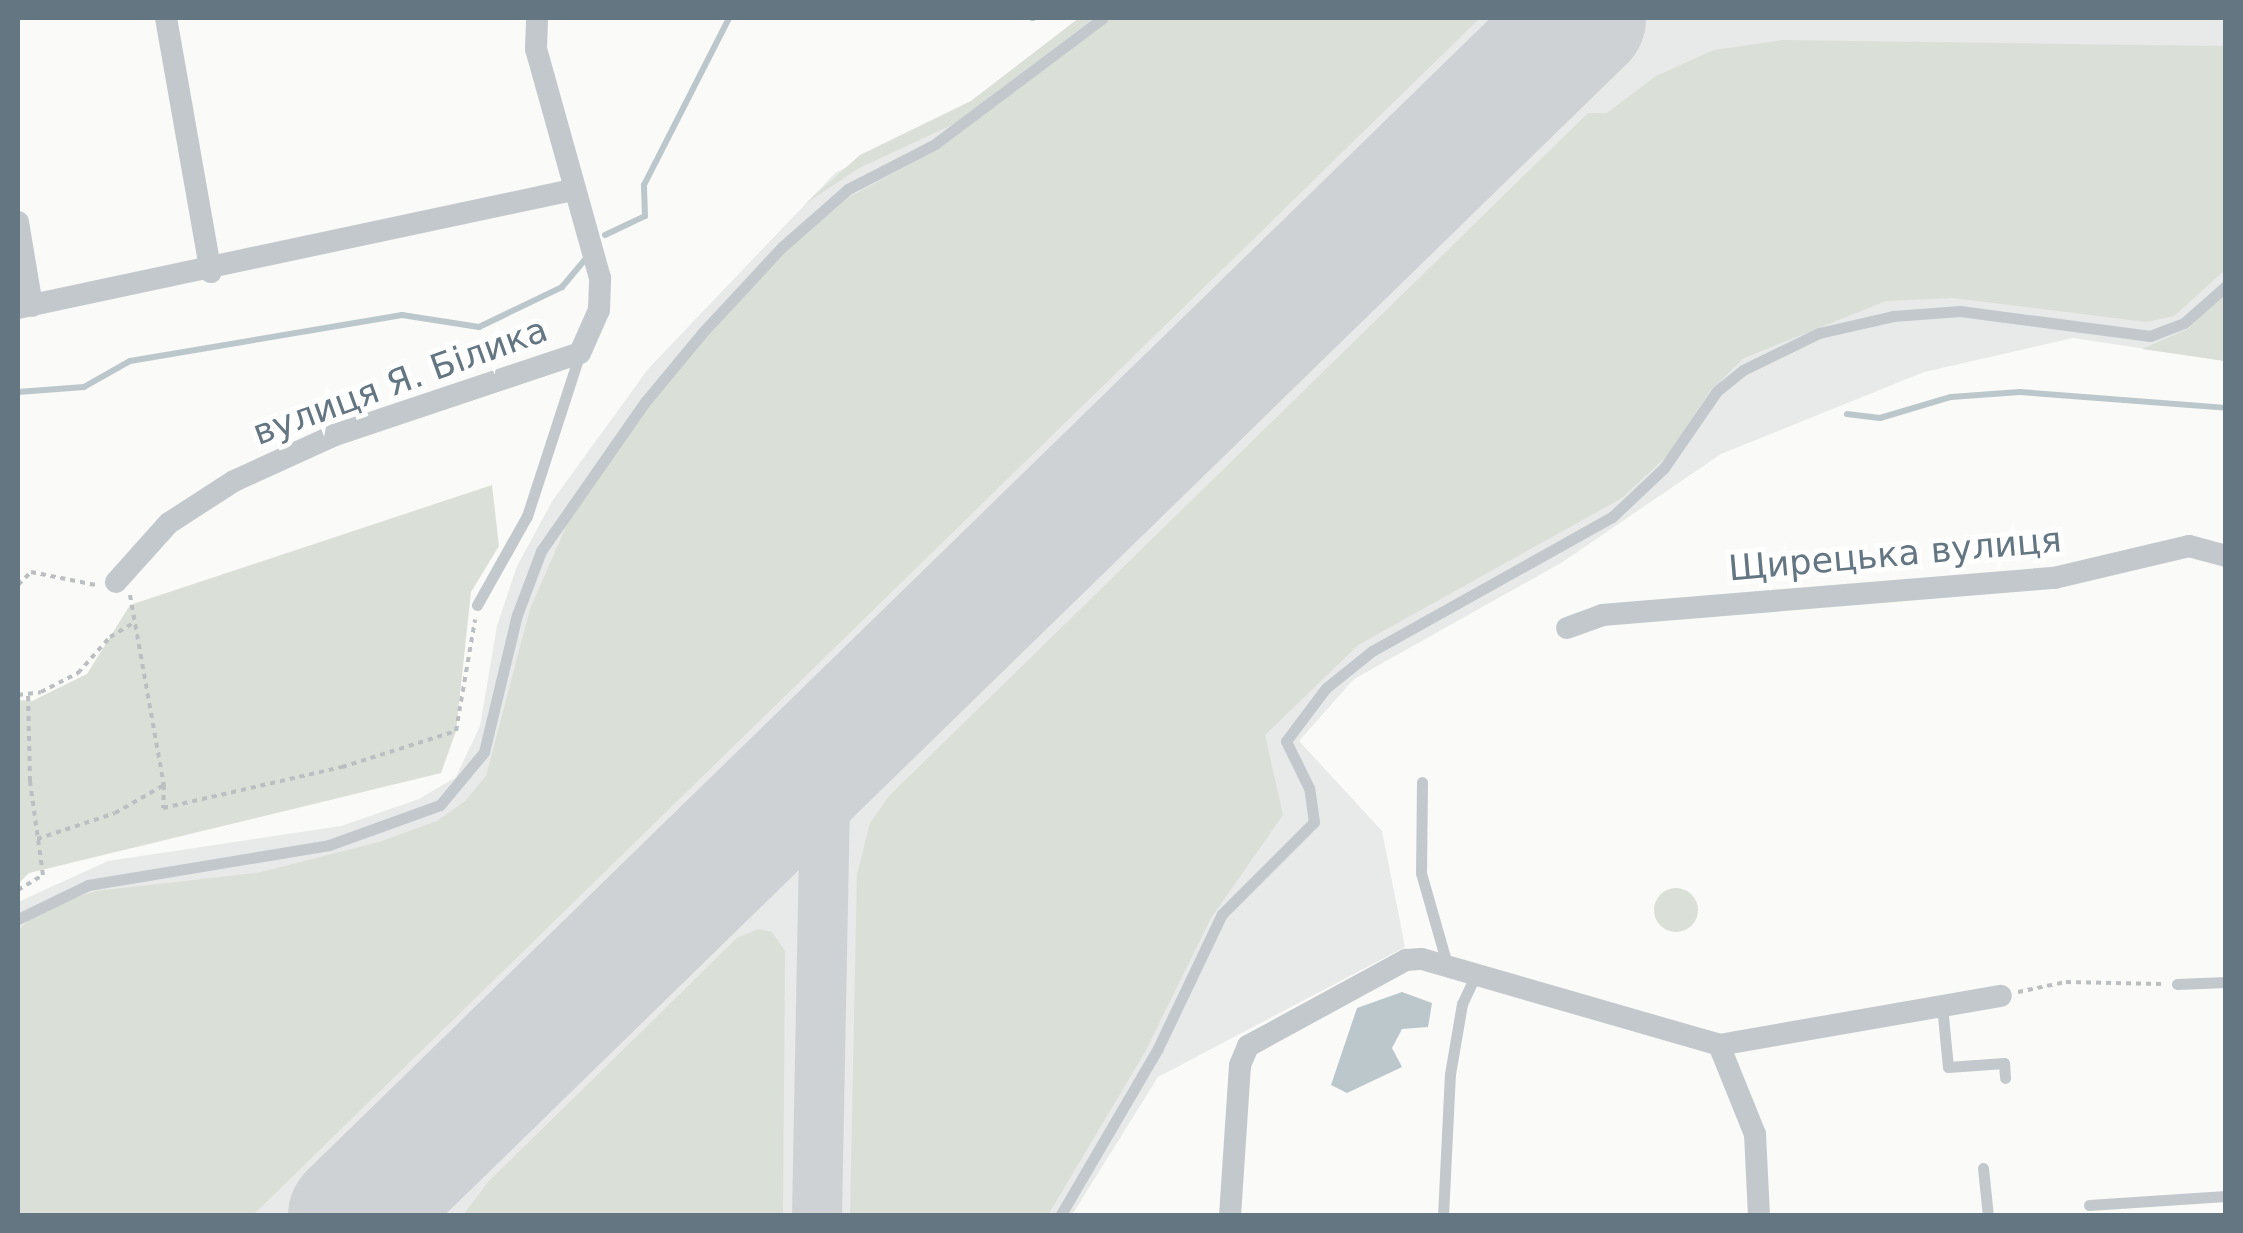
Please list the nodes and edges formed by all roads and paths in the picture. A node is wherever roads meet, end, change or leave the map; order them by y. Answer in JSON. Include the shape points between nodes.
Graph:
{"nodes":[{"id":1,"x":166,"y":18,"type":"edge"},
{"id":2,"x":537,"y":18,"type":"edge"},
{"id":3,"x":1102,"y":18,"type":"edge"},
{"id":4,"x":572,"y":190,"type":"junction"},
{"id":5,"x":18,"y":222,"type":"edge"},
{"id":6,"x":211,"y":272,"type":"junction"},
{"id":7,"x":2226,"y":286,"type":"edge"},
{"id":8,"x":25,"y":307,"type":"edge"},
{"id":9,"x":580,"y":353,"type":"junction"},
{"id":10,"x":2226,"y":556,"type":"edge"},
{"id":11,"x":116,"y":582,"type":"junction"},
{"id":12,"x":18,"y":584,"type":"edge"},
{"id":13,"x":477,"y":605,"type":"joint"},
{"id":14,"x":134,"y":622,"type":"junction"},
{"id":15,"x":1567,"y":628,"type":"dead end"},
{"id":16,"x":28,"y":694,"type":"junction"},
{"id":17,"x":18,"y":695,"type":"edge"},
{"id":18,"x":1422,"y":782,"type":"dead end"},
{"id":19,"x":164,"y":786,"type":"junction"},
{"id":20,"x":38,"y":839,"type":"junction"},
{"id":21,"x":18,"y":890,"type":"edge"},
{"id":22,"x":18,"y":919,"type":"edge"},
{"id":23,"x":1447,"y":964,"type":"junction"},
{"id":24,"x":1474,"y":978,"type":"junction"},
{"id":25,"x":2226,"y":982,"type":"edge"},
{"id":26,"x":2176,"y":984,"type":"joint"},
{"id":27,"x":2001,"y":996,"type":"joint"},
{"id":28,"x":1942,"y":1006,"type":"junction"},
{"id":29,"x":1719,"y":1045,"type":"junction"},
{"id":30,"x":2005,"y":1078,"type":"dead end"},
{"id":31,"x":1983,"y":1168,"type":"dead end"},
{"id":32,"x":2226,"y":1196,"type":"edge"},
{"id":33,"x":2090,"y":1205,"type":"dead end"},
{"id":34,"x":1060,"y":1216,"type":"edge"},
{"id":35,"x":1230,"y":1216,"type":"edge"},
{"id":36,"x":1443,"y":1216,"type":"edge"},
{"id":37,"x":1759,"y":1216,"type":"edge"},
{"id":38,"x":1988,"y":1216,"type":"edge"}],
"edges":[{"from":1,"to":6,"type":"street"},
{"from":2,"to":4,"type":"street","name":"вулиця Я. Білика","via":[[536,49]]},
{"from":3,"to":22,"type":"lane","via":[[935,144],[848,189],[702,332],[541,551],[516,615],[484,752],[440,805],[329,845],[88,886]]},
{"from":4,"to":6,"type":"street"},
{"from":4,"to":9,"type":"street","name":"вулиця Я. Білика","via":[[600,278],[599,310]]},
{"from":5,"to":8,"type":"street"},
{"from":6,"to":8,"type":"street"},
{"from":7,"to":34,"type":"lane","via":[[2184,323],[2150,336],[1960,311],[1893,316],[1819,334],[1742,370],[1717,392],[1664,468],[1612,516],[1372,652],[1286,741],[1309,788],[1314,822],[1222,914],[1158,1048]]},
{"from":9,"to":11,"type":"street","name":"вулиця Я. Білика","via":[[335,435],[234,481],[169,523]]},
{"from":9,"to":13,"type":"lane","via":[[526,516]]},
{"from":10,"to":15,"type":"street","name":"Щирецька вулиця","via":[[2189,546],[2054,578],[1602,615]]},
{"from":11,"to":12,"type":"path","via":[[88,586],[31,572]]},
{"from":11,"to":14,"type":"path","via":[[130,596]]},
{"from":13,"to":19,"type":"path","via":[[456,731],[342,767],[164,808]]},
{"from":14,"to":16,"type":"path","via":[[110,637],[78,673]]},
{"from":14,"to":19,"type":"path"},
{"from":16,"to":17,"type":"path"},
{"from":16,"to":20,"type":"path"},
{"from":18,"to":23,"type":"lane","via":[[1421,874]]},
{"from":19,"to":20,"type":"path","via":[[115,813]]},
{"from":20,"to":21,"type":"path","via":[[43,875]]},
{"from":23,"to":24,"type":"street"},
{"from":23,"to":35,"type":"street","via":[[1406,960],[1248,1046],[1240,1065]]},
{"from":24,"to":29,"type":"street"},
{"from":24,"to":36,"type":"lane","via":[[1456,1028],[1450,1074]]},
{"from":25,"to":26,"type":"lane"},
{"from":26,"to":27,"type":"path","via":[[2066,982]]},
{"from":27,"to":28,"type":"street"},
{"from":28,"to":29,"type":"street"},
{"from":28,"to":30,"type":"lane","via":[[1948,1067],[2004,1063]]},
{"from":29,"to":37,"type":"street","via":[[1754,1134]]},
{"from":31,"to":38,"type":"lane"},
{"from":32,"to":33,"type":"lane"}]}
